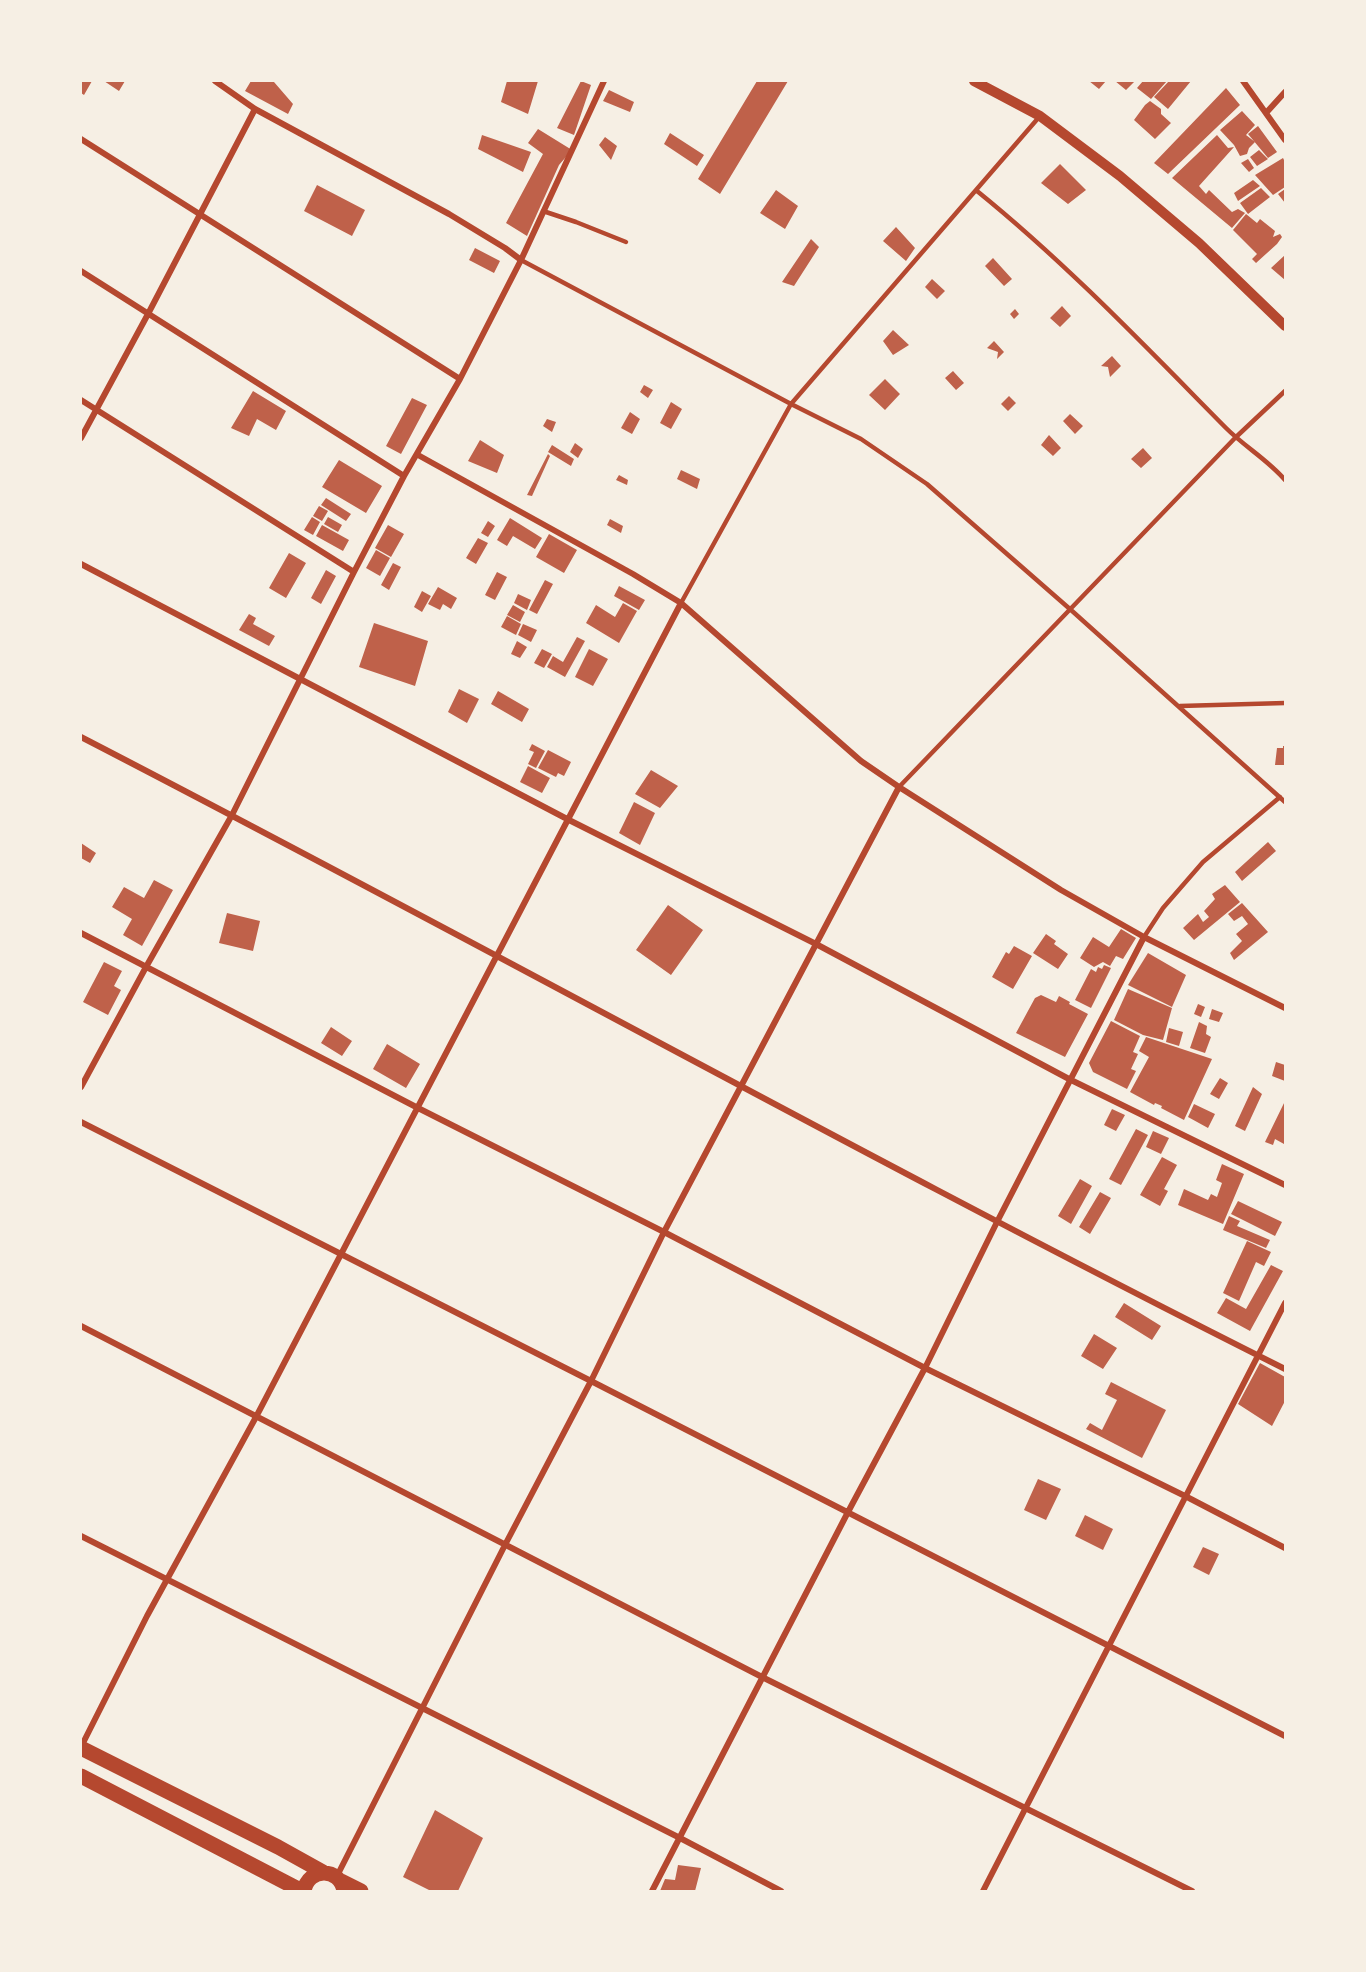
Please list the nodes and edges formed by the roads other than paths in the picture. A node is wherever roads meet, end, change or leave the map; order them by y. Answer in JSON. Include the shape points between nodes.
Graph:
{"nodes":[{"id":1,"x":215,"y":81,"type":"edge"},
{"id":2,"x":231,"y":81,"type":"edge"},
{"id":3,"x":604,"y":81,"type":"edge"},
{"id":4,"x":974,"y":81,"type":"edge"},
{"id":5,"x":1243,"y":81,"type":"edge"},
{"id":6,"x":227,"y":89,"type":"junction"},
{"id":7,"x":1285,"y":93,"type":"edge"},
{"id":8,"x":255,"y":109,"type":"junction"},
{"id":9,"x":1266,"y":113,"type":"junction"},
{"id":10,"x":1040,"y":116,"type":"junction"},
{"id":11,"x":81,"y":139,"type":"edge"},
{"id":12,"x":1285,"y":140,"type":"edge"},
{"id":13,"x":977,"y":191,"type":"junction"},
{"id":14,"x":543,"y":211,"type":"junction"},
{"id":15,"x":199,"y":214,"type":"junction"},
{"id":16,"x":626,"y":242,"type":"dead end"},
{"id":17,"x":521,"y":260,"type":"junction"},
{"id":18,"x":81,"y":271,"type":"edge"},
{"id":19,"x":148,"y":314,"type":"junction"},
{"id":20,"x":1285,"y":326,"type":"edge"},
{"id":21,"x":460,"y":379,"type":"junction"},
{"id":22,"x":1285,"y":391,"type":"edge"},
{"id":23,"x":81,"y":400,"type":"edge"},
{"id":24,"x":791,"y":404,"type":"junction"},
{"id":25,"x":96,"y":410,"type":"junction"},
{"id":26,"x":81,"y":438,"type":"edge"},
{"id":27,"x":1235,"y":438,"type":"junction"},
{"id":28,"x":418,"y":455,"type":"junction"},
{"id":29,"x":405,"y":476,"type":"junction"},
{"id":30,"x":1285,"y":480,"type":"edge"},
{"id":31,"x":81,"y":564,"type":"edge"},
{"id":32,"x":354,"y":572,"type":"junction"},
{"id":33,"x":681,"y":603,"type":"junction"},
{"id":34,"x":1071,"y":610,"type":"junction"},
{"id":35,"x":302,"y":679,"type":"junction"},
{"id":36,"x":1285,"y":703,"type":"edge"},
{"id":37,"x":1179,"y":706,"type":"junction"},
{"id":38,"x":81,"y":737,"type":"edge"},
{"id":39,"x":899,"y":787,"type":"junction"},
{"id":40,"x":1280,"y":797,"type":"junction"},
{"id":41,"x":1285,"y":802,"type":"edge"},
{"id":42,"x":232,"y":815,"type":"junction"},
{"id":43,"x":569,"y":820,"type":"junction"},
{"id":44,"x":81,"y":933,"type":"edge"},
{"id":45,"x":1144,"y":937,"type":"junction"},
{"id":46,"x":816,"y":944,"type":"junction"},
{"id":47,"x":496,"y":956,"type":"junction"},
{"id":48,"x":146,"y":967,"type":"junction"},
{"id":49,"x":1285,"y":1008,"type":"edge"},
{"id":50,"x":1070,"y":1079,"type":"junction"},
{"id":51,"x":740,"y":1084,"type":"junction"},
{"id":52,"x":81,"y":1087,"type":"edge"},
{"id":53,"x":418,"y":1108,"type":"junction"},
{"id":54,"x":81,"y":1122,"type":"edge"},
{"id":55,"x":1285,"y":1185,"type":"edge"},
{"id":56,"x":997,"y":1221,"type":"junction"},
{"id":57,"x":664,"y":1232,"type":"junction"},
{"id":58,"x":340,"y":1255,"type":"junction"},
{"id":59,"x":1285,"y":1303,"type":"edge"},
{"id":60,"x":81,"y":1326,"type":"edge"},
{"id":61,"x":1258,"y":1355,"type":"junction"},
{"id":62,"x":925,"y":1368,"type":"junction"},
{"id":63,"x":1285,"y":1369,"type":"edge"},
{"id":64,"x":591,"y":1381,"type":"junction"},
{"id":65,"x":256,"y":1417,"type":"junction"},
{"id":66,"x":1187,"y":1497,"type":"junction"},
{"id":67,"x":848,"y":1512,"type":"junction"},
{"id":68,"x":81,"y":1536,"type":"edge"},
{"id":69,"x":506,"y":1543,"type":"junction"},
{"id":70,"x":1285,"y":1548,"type":"edge"},
{"id":71,"x":168,"y":1580,"type":"junction"},
{"id":72,"x":1108,"y":1646,"type":"junction"},
{"id":73,"x":762,"y":1677,"type":"junction"},
{"id":74,"x":422,"y":1708,"type":"junction"},
{"id":75,"x":1285,"y":1736,"type":"edge"},
{"id":76,"x":81,"y":1747,"type":"edge"},
{"id":77,"x":81,"y":1776,"type":"edge"},
{"id":78,"x":1026,"y":1808,"type":"junction"},
{"id":79,"x":680,"y":1838,"type":"junction"},
{"id":80,"x":336,"y":1880,"type":"edge"},
{"id":81,"x":303,"y":1891,"type":"edge"},
{"id":82,"x":362,"y":1891,"type":"edge"},
{"id":83,"x":652,"y":1891,"type":"edge"},
{"id":84,"x":781,"y":1891,"type":"edge"},
{"id":85,"x":983,"y":1891,"type":"edge"},
{"id":86,"x":1192,"y":1891,"type":"edge"}],
"edges":[{"from":1,"to":6,"type":"street"},
{"from":2,"to":6,"type":"street"},
{"from":3,"to":14,"type":"street"},
{"from":4,"to":10,"type":"street"},
{"from":5,"to":9,"type":"street"},
{"from":6,"to":8,"type":"street"},
{"from":7,"to":9,"type":"street"},
{"from":8,"to":15,"type":"street"},
{"from":8,"to":17,"type":"street","via":[[449,214]]},
{"from":9,"to":12,"type":"street"},
{"from":10,"to":13,"type":"lane"},
{"from":10,"to":20,"type":"street","via":[[1138,190]]},
{"from":11,"to":15,"type":"street"},
{"from":13,"to":24,"type":"lane"},
{"from":13,"to":27,"type":"lane","via":[[1020,226]]},
{"from":14,"to":16,"type":"lane"},
{"from":14,"to":17,"type":"street"},
{"from":15,"to":19,"type":"street"},
{"from":15,"to":21,"type":"street"},
{"from":17,"to":21,"type":"street"},
{"from":17,"to":24,"type":"lane"},
{"from":18,"to":19,"type":"street"},
{"from":19,"to":25,"type":"street"},
{"from":19,"to":29,"type":"street"},
{"from":21,"to":28,"type":"street"},
{"from":22,"to":27,"type":"lane"},
{"from":23,"to":25,"type":"street"},
{"from":24,"to":33,"type":"lane"},
{"from":24,"to":34,"type":"lane","via":[[861,439],[927,484]]},
{"from":25,"to":26,"type":"street"},
{"from":25,"to":32,"type":"street"},
{"from":27,"to":30,"type":"lane"},
{"from":27,"to":34,"type":"lane"},
{"from":28,"to":29,"type":"street"},
{"from":28,"to":33,"type":"street"},
{"from":29,"to":32,"type":"street"},
{"from":31,"to":35,"type":"street"},
{"from":32,"to":35,"type":"street"},
{"from":33,"to":39,"type":"street","via":[[861,761]]},
{"from":33,"to":43,"type":"street"},
{"from":34,"to":37,"type":"lane"},
{"from":34,"to":39,"type":"lane"},
{"from":35,"to":42,"type":"street"},
{"from":35,"to":43,"type":"street"},
{"from":36,"to":37,"type":"lane"},
{"from":37,"to":40,"type":"lane"},
{"from":38,"to":42,"type":"street"},
{"from":39,"to":45,"type":"street","via":[[1061,890]]},
{"from":39,"to":46,"type":"street"},
{"from":40,"to":41,"type":"lane"},
{"from":40,"to":45,"type":"lane","via":[[1203,862]]},
{"from":42,"to":47,"type":"street"},
{"from":42,"to":48,"type":"street"},
{"from":43,"to":46,"type":"street"},
{"from":43,"to":47,"type":"street"},
{"from":44,"to":48,"type":"street"},
{"from":45,"to":49,"type":"street"},
{"from":45,"to":50,"type":"street"},
{"from":46,"to":50,"type":"street"},
{"from":46,"to":51,"type":"street"},
{"from":47,"to":51,"type":"street"},
{"from":47,"to":53,"type":"street"},
{"from":48,"to":52,"type":"street"},
{"from":48,"to":53,"type":"street"},
{"from":50,"to":55,"type":"street"},
{"from":50,"to":56,"type":"street"},
{"from":51,"to":56,"type":"street"},
{"from":51,"to":57,"type":"street"},
{"from":53,"to":57,"type":"street"},
{"from":53,"to":58,"type":"street"},
{"from":54,"to":58,"type":"street"},
{"from":56,"to":61,"type":"street"},
{"from":56,"to":62,"type":"street"},
{"from":57,"to":62,"type":"street"},
{"from":57,"to":64,"type":"street"},
{"from":58,"to":64,"type":"street"},
{"from":58,"to":65,"type":"street"},
{"from":59,"to":61,"type":"street"},
{"from":60,"to":65,"type":"street"},
{"from":61,"to":63,"type":"street"},
{"from":61,"to":66,"type":"street"},
{"from":62,"to":66,"type":"street"},
{"from":62,"to":67,"type":"street"},
{"from":64,"to":67,"type":"street"},
{"from":64,"to":69,"type":"street"},
{"from":65,"to":69,"type":"street"},
{"from":65,"to":71,"type":"street"},
{"from":66,"to":70,"type":"street"},
{"from":66,"to":72,"type":"street"},
{"from":67,"to":72,"type":"street"},
{"from":67,"to":73,"type":"street"},
{"from":68,"to":71,"type":"street"},
{"from":69,"to":73,"type":"street"},
{"from":69,"to":74,"type":"street"},
{"from":71,"to":74,"type":"street"},
{"from":71,"to":76,"type":"street"},
{"from":72,"to":75,"type":"street"},
{"from":72,"to":78,"type":"street"},
{"from":73,"to":78,"type":"street"},
{"from":73,"to":79,"type":"street"},
{"from":74,"to":79,"type":"street"},
{"from":74,"to":80,"type":"street"},
{"from":76,"to":80,"type":"main road"},
{"from":77,"to":81,"type":"main road"},
{"from":78,"to":85,"type":"street"},
{"from":78,"to":86,"type":"street"},
{"from":79,"to":83,"type":"street"},
{"from":79,"to":84,"type":"street"},
{"from":80,"to":81,"type":"main road","via":[[312,1876]]},
{"from":80,"to":82,"type":"main road"}]}
